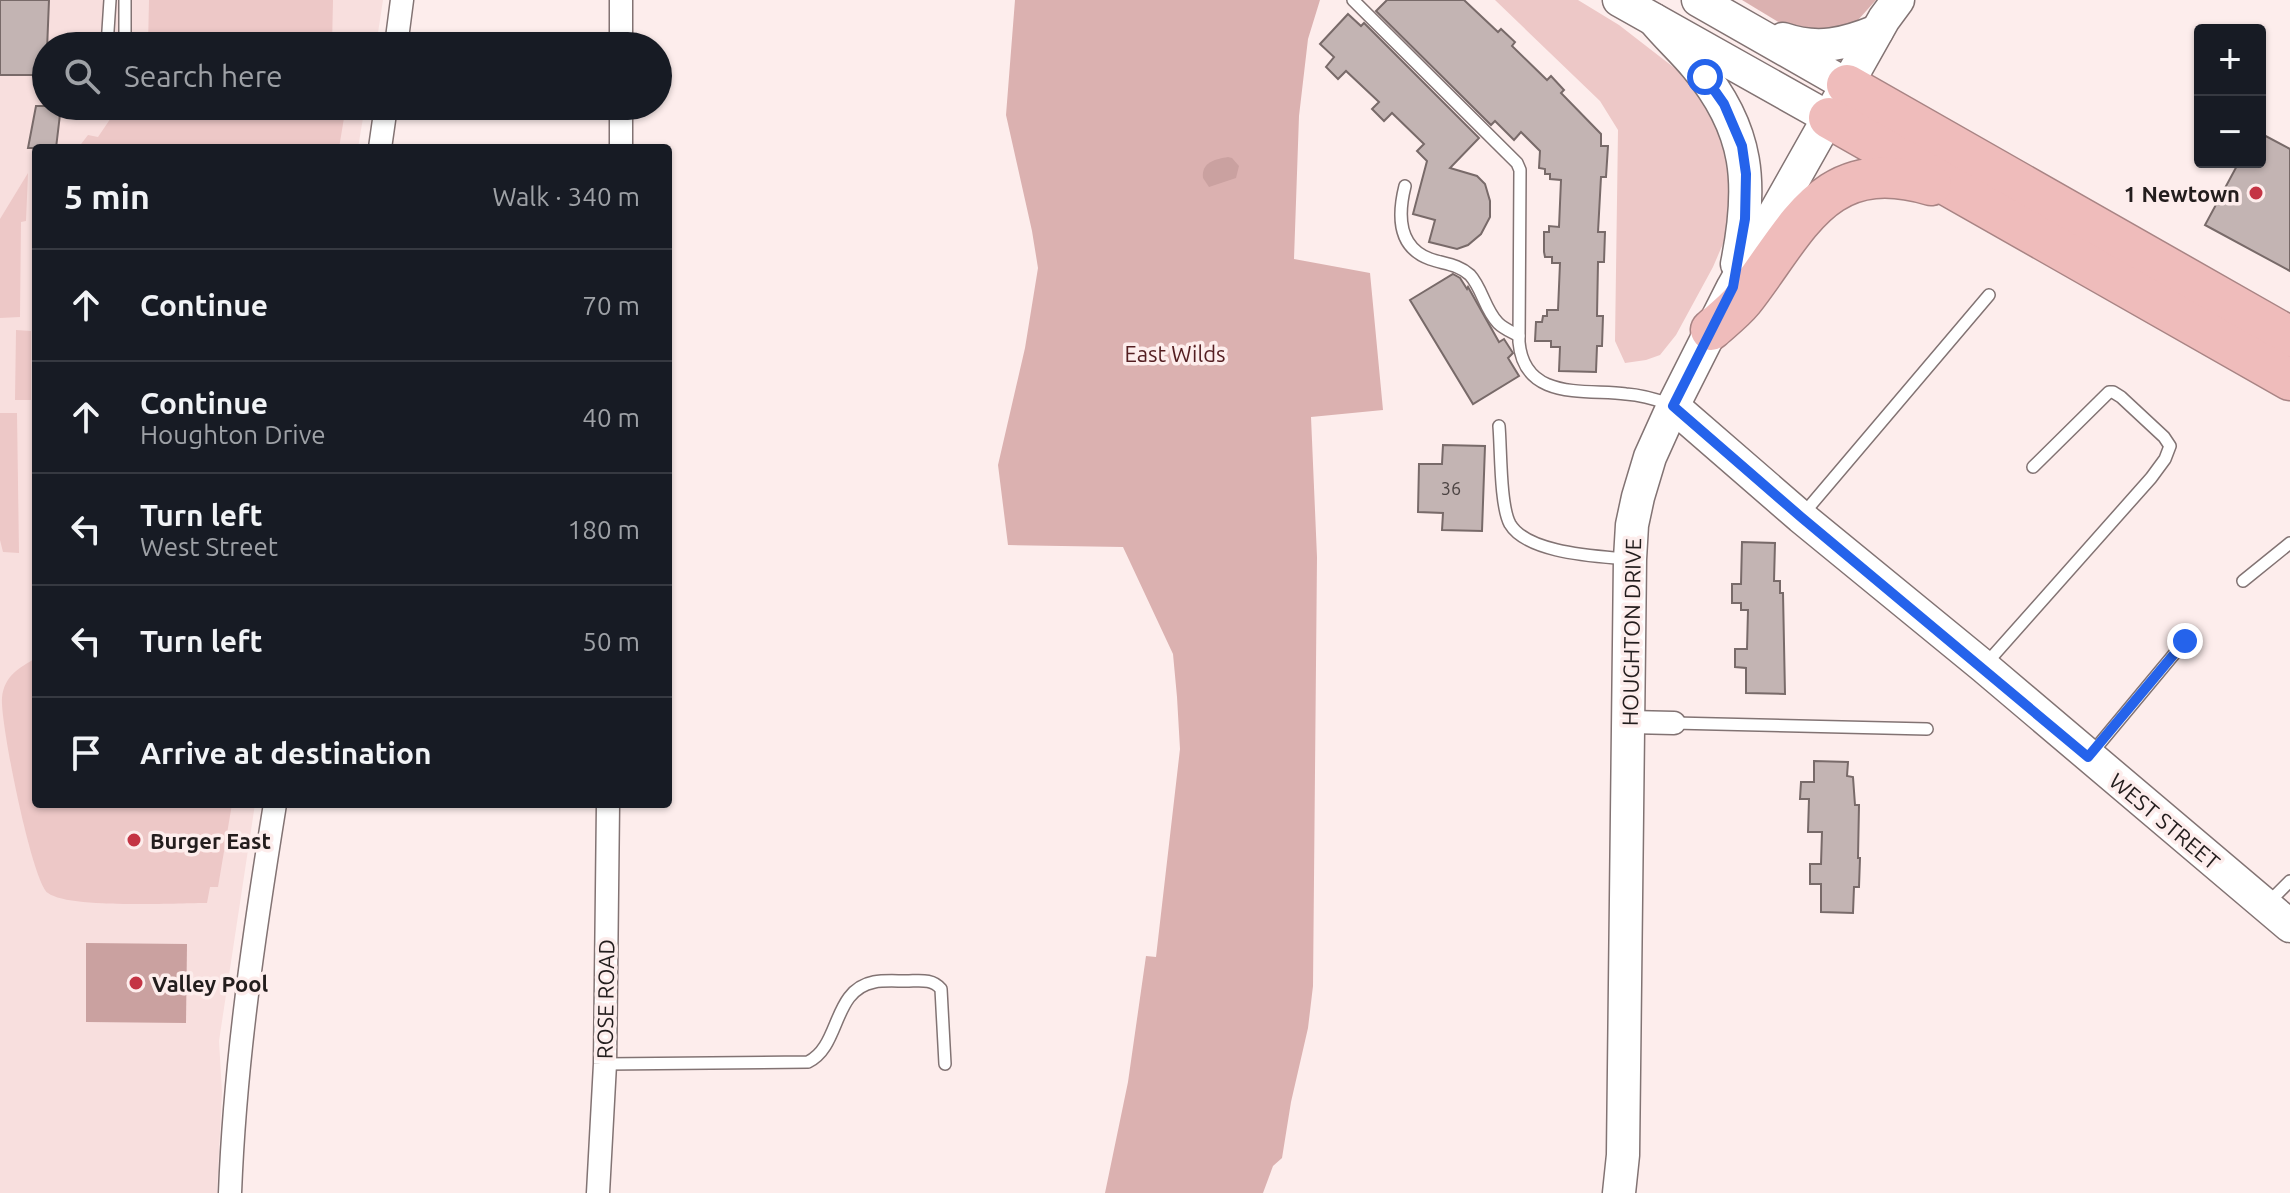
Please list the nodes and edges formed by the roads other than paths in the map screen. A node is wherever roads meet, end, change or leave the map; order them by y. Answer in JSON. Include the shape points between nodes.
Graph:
{"nodes":[{"id":1,"x":110,"y":0,"type":"edge"},
{"id":2,"x":125,"y":0,"type":"edge"},
{"id":3,"x":402,"y":0,"type":"edge"},
{"id":4,"x":621,"y":0,"type":"edge"},
{"id":5,"x":1353,"y":0,"type":"edge"},
{"id":6,"x":1619,"y":0,"type":"edge"},
{"id":7,"x":1698,"y":0,"type":"edge"},
{"id":8,"x":1898,"y":0,"type":"edge"},
{"id":9,"x":1654,"y":20,"type":"junction"},
{"id":10,"x":1746,"y":27,"type":"junction"},
{"id":11,"x":1877,"y":31,"type":"junction"},
{"id":12,"x":108,"y":32,"type":"edge"},
{"id":13,"x":125,"y":32,"type":"edge"},
{"id":14,"x":398,"y":32,"type":"edge"},
{"id":15,"x":621,"y":32,"type":"edge"},
{"id":16,"x":1838,"y":101,"type":"junction"},
{"id":17,"x":384,"y":120,"type":"edge"},
{"id":18,"x":621,"y":120,"type":"edge"},
{"id":19,"x":381,"y":144,"type":"edge"},
{"id":20,"x":621,"y":144,"type":"edge"},
{"id":21,"x":1405,"y":186,"type":"dead end"},
{"id":22,"x":1961,"y":194,"type":"junction"},
{"id":23,"x":1733,"y":287,"type":"junction"},
{"id":24,"x":1989,"y":295,"type":"dead end"},
{"id":25,"x":1711,"y":330,"type":"junction"},
{"id":26,"x":1519,"y":336,"type":"junction"},
{"id":27,"x":2290,"y":337,"type":"edge"},
{"id":28,"x":2290,"y":380,"type":"edge"},
{"id":29,"x":1673,"y":406,"type":"junction"},
{"id":30,"x":1499,"y":426,"type":"dead end"},
{"id":31,"x":2033,"y":467,"type":"dead end"},
{"id":32,"x":1801,"y":517,"type":"junction"},
{"id":33,"x":2288,"y":546,"type":"edge"},
{"id":34,"x":1630,"y":559,"type":"junction"},
{"id":35,"x":2243,"y":581,"type":"dead end"},
{"id":36,"x":2185,"y":641,"type":"dead end"},
{"id":37,"x":1983,"y":666,"type":"junction"},
{"id":38,"x":1630,"y":722,"type":"junction"},
{"id":39,"x":1674,"y":723,"type":"joint"},
{"id":40,"x":1927,"y":729,"type":"dead end"},
{"id":41,"x":2088,"y":757,"type":"junction"},
{"id":42,"x":274,"y":808,"type":"edge"},
{"id":43,"x":608,"y":808,"type":"edge"},
{"id":44,"x":2290,"y":881,"type":"edge"},
{"id":45,"x":2278,"y":916,"type":"edge"},
{"id":46,"x":605,"y":1064,"type":"junction"},
{"id":47,"x":945,"y":1064,"type":"dead end"},
{"id":48,"x":230,"y":1193,"type":"edge"},
{"id":49,"x":598,"y":1193,"type":"edge"},
{"id":50,"x":1619,"y":1193,"type":"edge"}],
"edges":[{"from":1,"to":12,"type":"lane"},
{"from":2,"to":13,"type":"lane"},
{"from":3,"to":14,"type":"street"},
{"from":4,"to":15,"type":"street"},
{"from":5,"to":26,"type":"lane","via":[[1517,163]]},
{"from":6,"to":9,"type":"main road"},
{"from":7,"to":10,"type":"main road"},
{"from":8,"to":11,"type":"main road","name":"HOUGHTON DRIVE"},
{"from":9,"to":16,"type":"main road"},
{"from":9,"to":23,"type":"main road","via":[[1715,90],[1742,146],[1746,202]]},
{"from":10,"to":11,"type":"main road","via":[[1813,46],[1836,45]]},
{"from":10,"to":16,"type":"main road"},
{"from":11,"to":16,"type":"main road","name":"HOUGHTON DRIVE"},
{"from":16,"to":22,"type":"highway"},
{"from":16,"to":23,"type":"main road","name":"HOUGHTON DRIVE"},
{"from":16,"to":27,"type":"highway"},
{"from":17,"to":19,"type":"street"},
{"from":18,"to":20,"type":"street"},
{"from":21,"to":26,"type":"lane","via":[[1401,224],[1408,242],[1429,259],[1467,273],[1496,321]]},
{"from":22,"to":25,"type":"highway","via":[[1889,178],[1840,187],[1811,208],[1740,304]]},
{"from":22,"to":28,"type":"highway"},
{"from":23,"to":25,"type":"main road","name":"HOUGHTON DRIVE"},
{"from":24,"to":32,"type":"lane"},
{"from":25,"to":29,"type":"main road","name":"HOUGHTON DRIVE"},
{"from":26,"to":29,"type":"lane","via":[[1524,363],[1552,387],[1625,393]]},
{"from":29,"to":32,"type":"main road","name":"WEST STREET"},
{"from":29,"to":34,"type":"main road","name":"HOUGHTON DRIVE","via":[[1638,497]]},
{"from":30,"to":34,"type":"lane","via":[[1505,502],[1509,522],[1520,536],[1579,555]]},
{"from":31,"to":37,"type":"lane","via":[[2109,392],[2121,397],[2170,446],[2151,478]]},
{"from":32,"to":37,"type":"main road","name":"WEST STREET"},
{"from":33,"to":35,"type":"lane"},
{"from":34,"to":38,"type":"main road","name":"HOUGHTON DRIVE"},
{"from":36,"to":41,"type":"lane"},
{"from":37,"to":41,"type":"main road","name":"WEST STREET"},
{"from":38,"to":39,"type":"street"},
{"from":38,"to":50,"type":"main road","name":"HOUGHTON DRIVE"},
{"from":39,"to":40,"type":"lane"},
{"from":41,"to":45,"type":"main road","name":"WEST STREET"},
{"from":42,"to":48,"type":"street","via":[[242,1018]]},
{"from":43,"to":46,"type":"street","name":"ROSE ROAD"},
{"from":44,"to":45,"type":"lane"},
{"from":46,"to":47,"type":"lane","via":[[808,1062],[825,1050],[840,1010],[862,987],[929,980],[941,989]]},
{"from":46,"to":49,"type":"street","name":"ROSE ROAD"}]}
